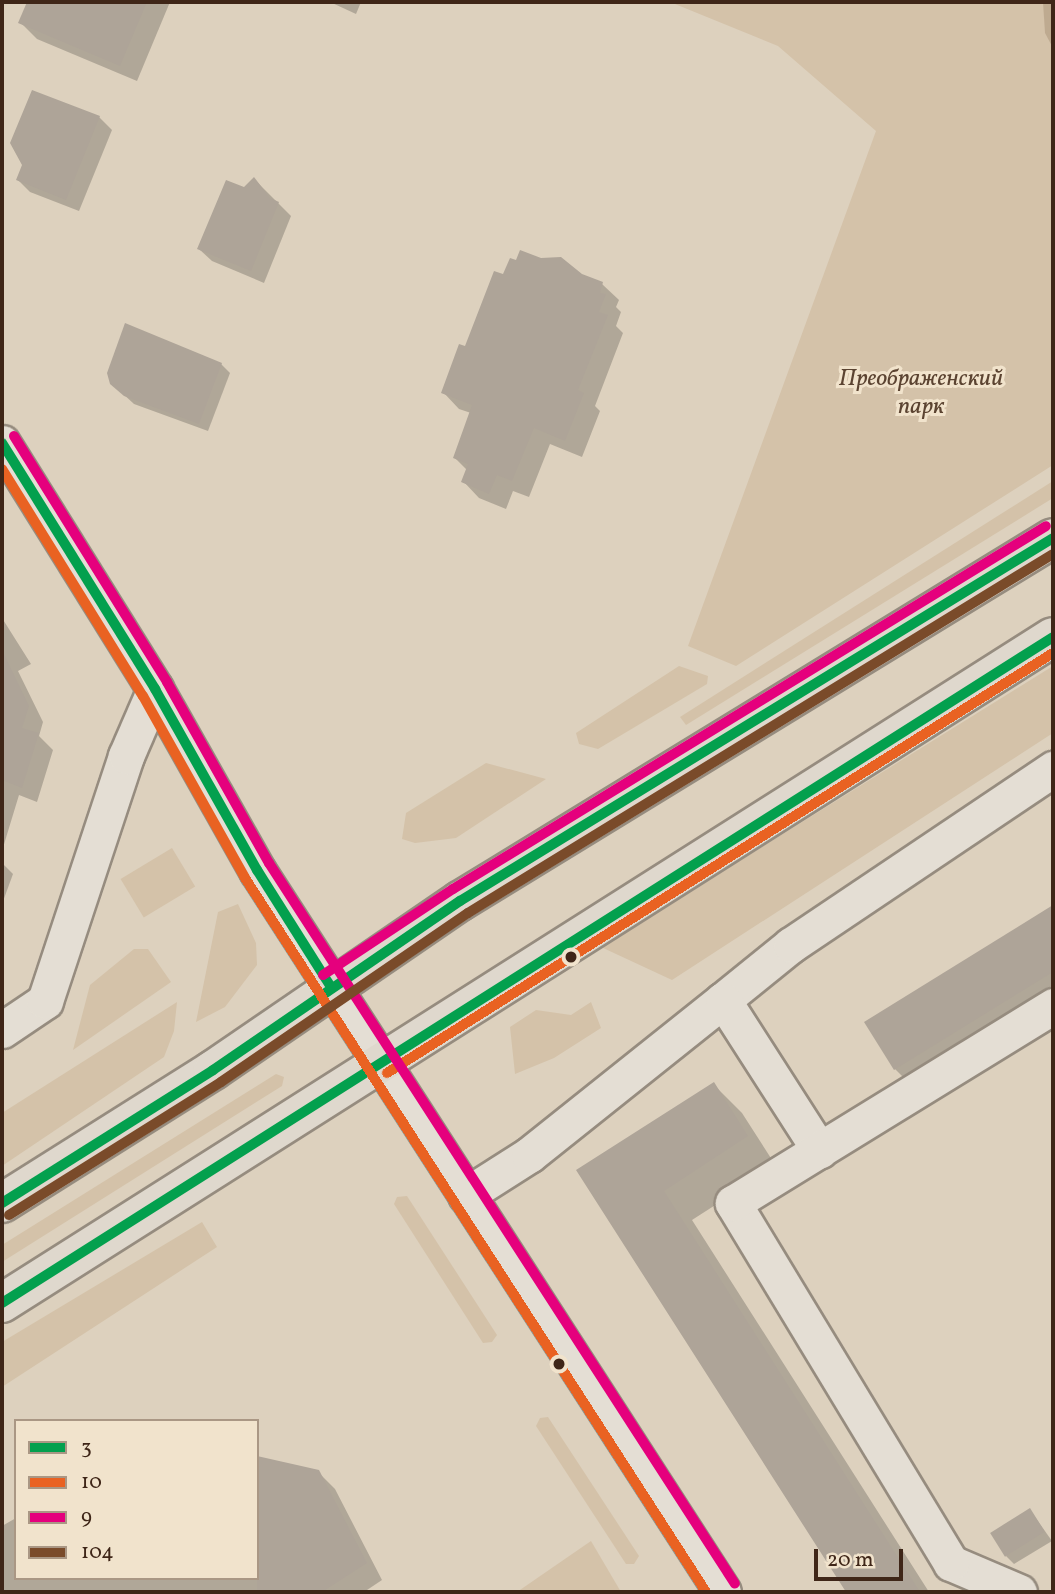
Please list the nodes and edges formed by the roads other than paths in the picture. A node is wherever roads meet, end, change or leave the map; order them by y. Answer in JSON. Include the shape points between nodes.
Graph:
{"nodes":[{"id":1,"x":2,"y":443,"type":"edge"},
{"id":2,"x":1053,"y":538,"type":"edge"},
{"id":3,"x":1053,"y":637,"type":"edge"},
{"id":4,"x":155,"y":689,"type":"junction"},
{"id":5,"x":1053,"y":769,"type":"edge"},
{"id":6,"x":331,"y":987,"type":"junction"},
{"id":7,"x":723,"y":1000,"type":"junction"},
{"id":8,"x":1053,"y":1006,"type":"edge"},
{"id":9,"x":2,"y":1030,"type":"edge"},
{"id":10,"x":380,"y":1062,"type":"junction"},
{"id":11,"x":820,"y":1151,"type":"junction"},
{"id":12,"x":466,"y":1195,"type":"junction"},
{"id":13,"x":2,"y":1203,"type":"edge"},
{"id":14,"x":2,"y":1303,"type":"edge"},
{"id":15,"x":723,"y":1592,"type":"edge"},
{"id":16,"x":1019,"y":1592,"type":"edge"}],
"edges":[{"from":1,"to":4,"type":"street"},
{"from":2,"to":6,"type":"main road","via":[[460,901]]},
{"from":3,"to":10,"type":"main road"},
{"from":4,"to":6,"type":"street","via":[[257,870]]},
{"from":4,"to":9,"type":"street","via":[[126,756],[45,1001]]},
{"from":5,"to":7,"type":"street","via":[[791,945]]},
{"from":6,"to":10,"type":"street"},
{"from":6,"to":13,"type":"main road","via":[[213,1070]]},
{"from":7,"to":11,"type":"street"},
{"from":7,"to":12,"type":"street","via":[[529,1155]]},
{"from":8,"to":11,"type":"street"},
{"from":10,"to":12,"type":"street"},
{"from":10,"to":14,"type":"main road"},
{"from":11,"to":16,"type":"street","via":[[733,1203],[951,1563]]},
{"from":12,"to":15,"type":"street"}]}
